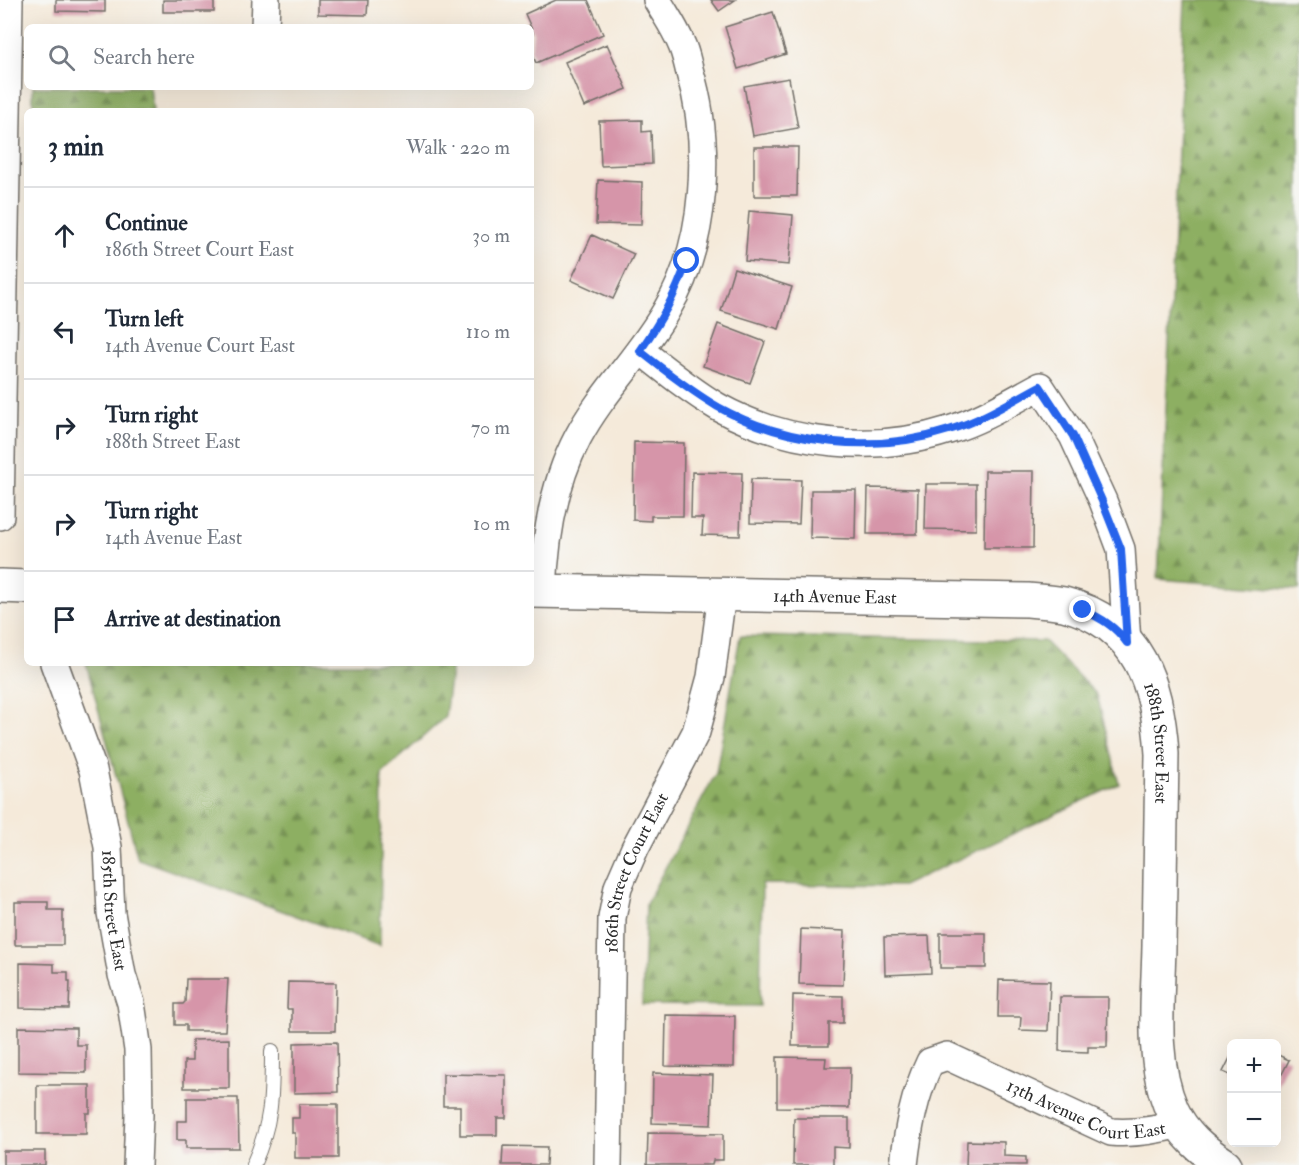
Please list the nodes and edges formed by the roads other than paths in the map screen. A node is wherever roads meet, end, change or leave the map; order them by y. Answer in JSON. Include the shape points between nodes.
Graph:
{"nodes":[{"id":1,"x":9,"y":0,"type":"edge"},
{"id":2,"x":266,"y":0,"type":"edge"},
{"id":3,"x":657,"y":0,"type":"edge"},
{"id":4,"x":265,"y":24,"type":"edge"},
{"id":5,"x":17,"y":55,"type":"edge"},
{"id":6,"x":640,"y":351,"type":"junction"},
{"id":7,"x":0,"y":516,"type":"edge"},
{"id":8,"x":0,"y":586,"type":"edge"},
{"id":9,"x":24,"y":587,"type":"edge"},
{"id":10,"x":537,"y":591,"type":"edge"},
{"id":11,"x":722,"y":594,"type":"junction"},
{"id":12,"x":1127,"y":643,"type":"junction"},
{"id":13,"x":55,"y":666,"type":"edge"},
{"id":14,"x":273,"y":1052,"type":"dead end"},
{"id":15,"x":1180,"y":1124,"type":"junction"},
{"id":16,"x":136,"y":1165,"type":"edge"},
{"id":17,"x":253,"y":1165,"type":"edge"},
{"id":18,"x":608,"y":1165,"type":"edge"},
{"id":19,"x":904,"y":1165,"type":"edge"},
{"id":20,"x":1225,"y":1165,"type":"edge"}],
"edges":[{"from":1,"to":5,"type":"street"},
{"from":2,"to":4,"type":"street"},
{"from":3,"to":6,"type":"street","via":[[682,44],[695,89],[703,142],[703,179],[695,230],[678,288]]},
{"from":5,"to":7,"type":"street"},
{"from":6,"to":10,"type":"street","via":[[603,397],[567,461],[556,495]]},
{"from":6,"to":12,"type":"street","name":"188th Street East","via":[[718,406],[751,422],[838,443],[903,441],[949,430],[983,417],[1040,386],[1073,436],[1121,549]]},
{"from":8,"to":9,"type":"street"},
{"from":10,"to":11,"type":"street","name":"14th Avenue East"},
{"from":11,"to":12,"type":"street","name":"14th Avenue East","via":[[1040,601],[1063,604],[1098,617]]},
{"from":11,"to":18,"type":"street","name":"186th Street Court East","via":[[711,677],[696,732],[618,887],[612,918]]},
{"from":12,"to":15,"type":"street","name":"188th Street East","via":[[1151,683],[1160,729],[1159,1047],[1171,1108]]},
{"from":13,"to":16,"type":"street","name":"185th Street East","via":[[93,770],[108,847],[111,913],[138,1050]]},
{"from":14,"to":17,"type":"lane","via":[[270,1114]]},
{"from":15,"to":19,"type":"street","name":"13th Avenue Court East","via":[[1156,1130],[1111,1132],[947,1056],[930,1062],[918,1086]]},
{"from":15,"to":20,"type":"street","name":"13th Avenue Court East","via":[[1190,1138]]}]}
